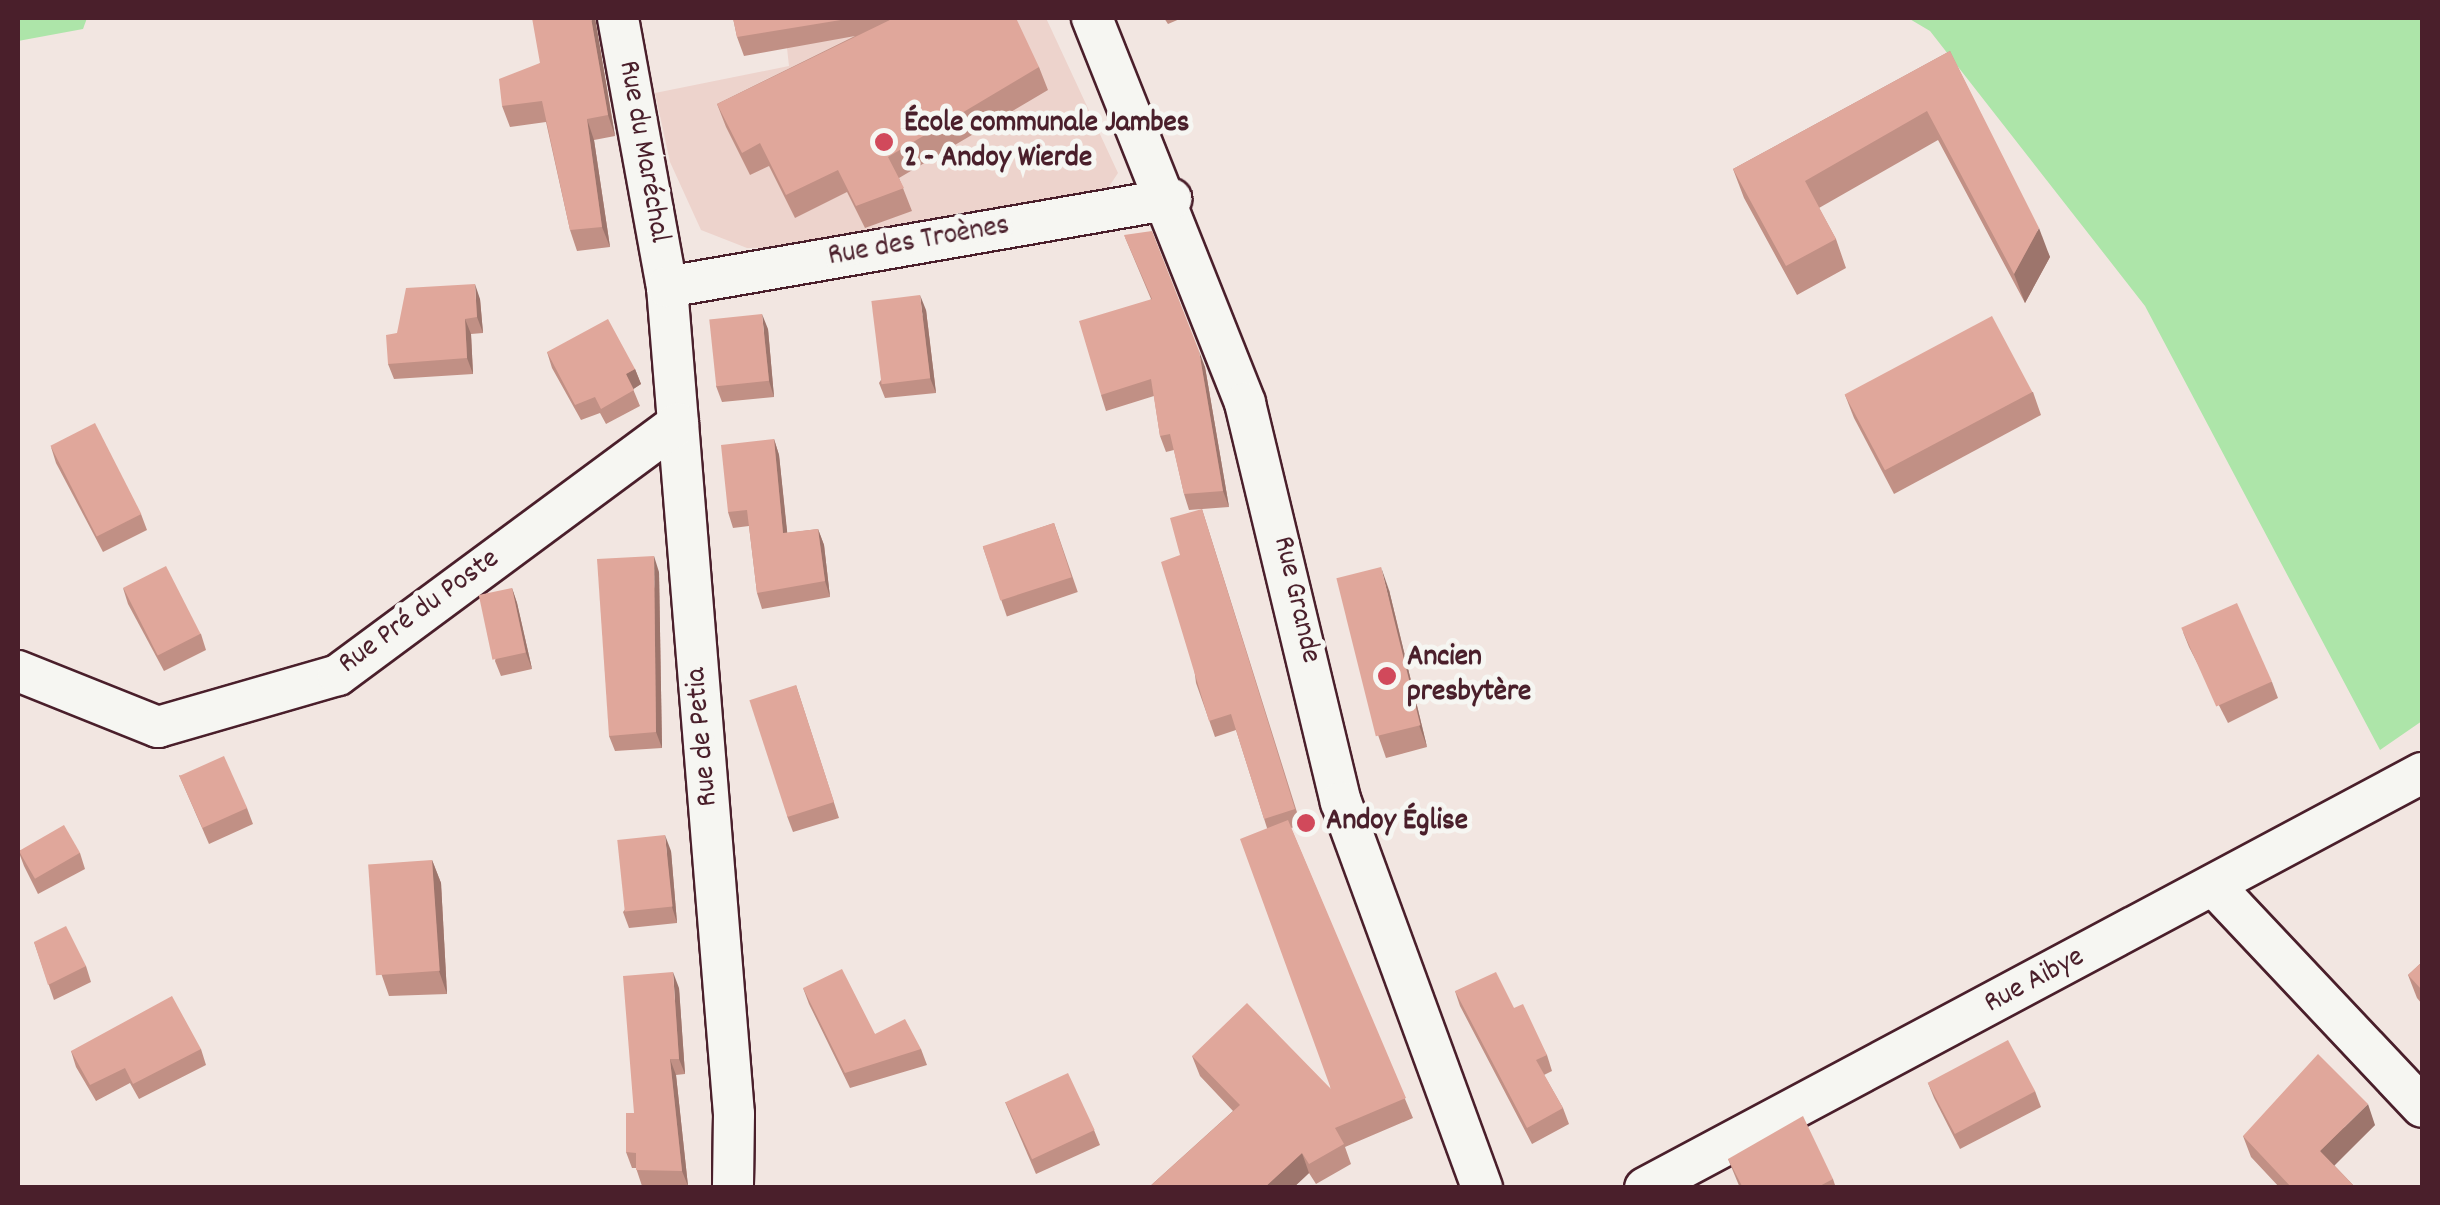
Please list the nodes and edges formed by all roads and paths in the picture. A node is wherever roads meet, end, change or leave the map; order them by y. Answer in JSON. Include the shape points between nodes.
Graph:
{"nodes":[{"id":1,"x":618,"y":18,"type":"edge"},
{"id":2,"x":1092,"y":18,"type":"edge"},
{"id":3,"x":1172,"y":198,"type":"junction"},
{"id":4,"x":667,"y":287,"type":"junction"},
{"id":5,"x":678,"y":423,"type":"junction"},
{"id":6,"x":18,"y":671,"type":"edge"},
{"id":7,"x":2422,"y":773,"type":"edge"},
{"id":8,"x":2216,"y":887,"type":"junction"},
{"id":9,"x":2422,"y":1107,"type":"edge"},
{"id":10,"x":732,"y":1188,"type":"edge"},
{"id":11,"x":1482,"y":1188,"type":"edge"},
{"id":12,"x":1645,"y":1188,"type":"edge"}],
"edges":[{"from":1,"to":4,"type":"street","name":"Rue du Maréchal"},
{"from":2,"to":3,"type":"street","name":"Rue Grande"},
{"from":3,"to":4,"type":"street","name":"Rue des Troènes"},
{"from":3,"to":11,"type":"street","name":"Rue Grande","via":[[1263,464],[1341,802]]},
{"from":4,"to":5,"type":"street","name":"Rue de Petia"},
{"from":5,"to":6,"type":"street","name":"Rue Pré du Poste","via":[[338,675],[158,727]]},
{"from":5,"to":10,"type":"street","name":"Rue de Petia","via":[[734,1114]]},
{"from":7,"to":8,"type":"street","name":"Rue Aibye"},
{"from":8,"to":9,"type":"street"},
{"from":8,"to":12,"type":"street","name":"Rue Aibye"}]}
